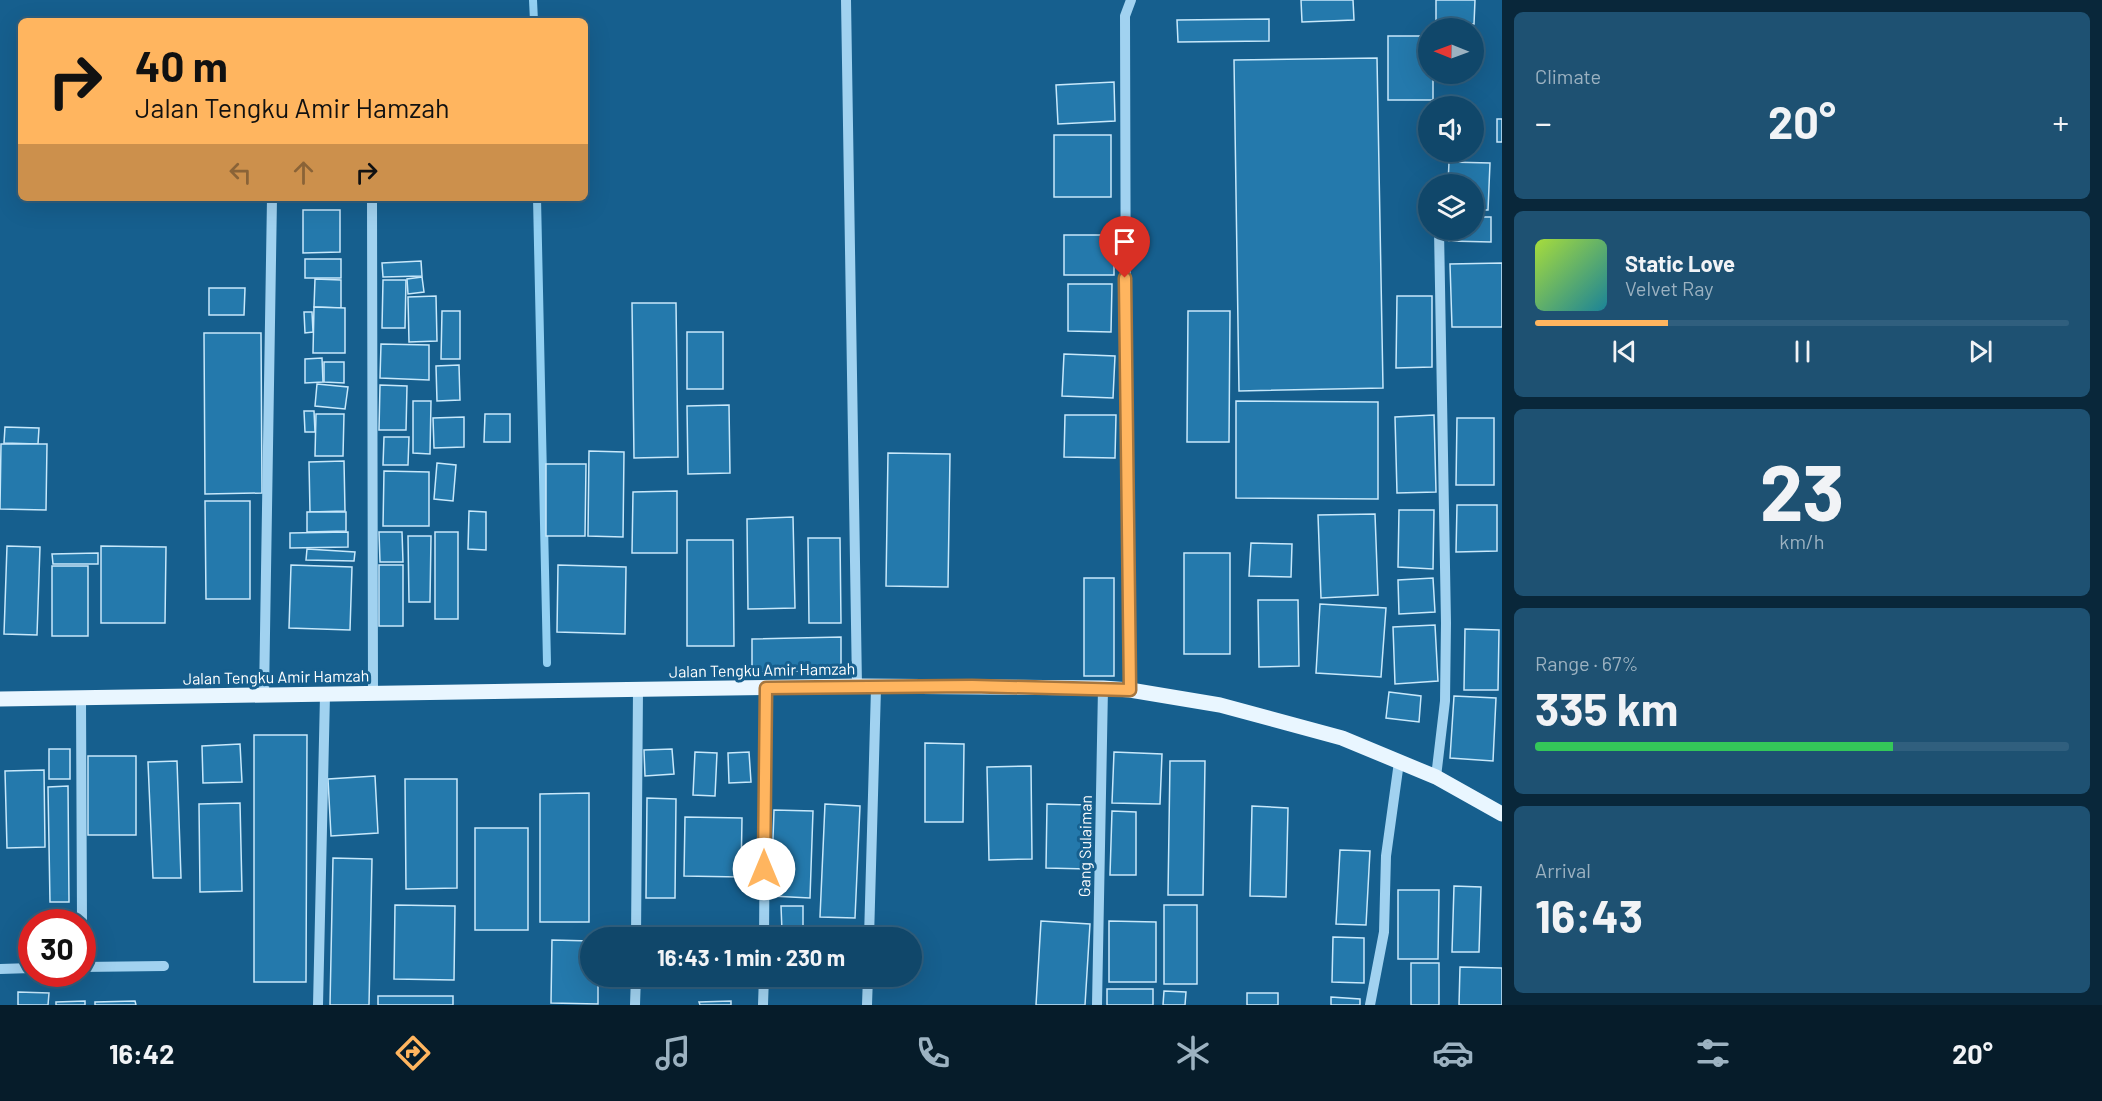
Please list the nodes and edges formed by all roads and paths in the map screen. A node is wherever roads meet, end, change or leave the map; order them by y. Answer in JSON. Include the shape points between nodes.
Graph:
{"nodes":[{"id":1,"x":846,"y":0,"type":"edge"},
{"id":2,"x":1131,"y":0,"type":"edge"},
{"id":3,"x":272,"y":201,"type":"edge"},
{"id":4,"x":372,"y":201,"type":"edge"},
{"id":5,"x":1439,"y":240,"type":"edge"},
{"id":6,"x":857,"y":686,"type":"junction"},
{"id":7,"x":766,"y":688,"type":"junction"},
{"id":8,"x":876,"y":688,"type":"junction"},
{"id":9,"x":1103,"y":688,"type":"junction"},
{"id":10,"x":638,"y":690,"type":"junction"},
{"id":11,"x":1130,"y":690,"type":"junction"},
{"id":12,"x":373,"y":694,"type":"junction"},
{"id":13,"x":325,"y":695,"type":"junction"},
{"id":14,"x":264,"y":696,"type":"junction"},
{"id":15,"x":0,"y":699,"type":"edge"},
{"id":16,"x":81,"y":699,"type":"junction"},
{"id":17,"x":1399,"y":762,"type":"junction"},
{"id":18,"x":1436,"y":777,"type":"junction"},
{"id":19,"x":1502,"y":814,"type":"edge"},
{"id":20,"x":82,"y":909,"type":"edge"},
{"id":21,"x":636,"y":927,"type":"edge"},
{"id":22,"x":764,"y":927,"type":"edge"},
{"id":23,"x":869,"y":927,"type":"edge"},
{"id":24,"x":164,"y":966,"type":"dead end"},
{"id":25,"x":96,"y":967,"type":"edge"},
{"id":26,"x":18,"y":968,"type":"edge"},
{"id":27,"x":0,"y":969,"type":"edge"},
{"id":28,"x":636,"y":987,"type":"edge"},
{"id":29,"x":764,"y":987,"type":"edge"},
{"id":30,"x":868,"y":987,"type":"edge"},
{"id":31,"x":318,"y":1005,"type":"edge"},
{"id":32,"x":635,"y":1005,"type":"edge"},
{"id":33,"x":763,"y":1005,"type":"edge"},
{"id":34,"x":867,"y":1005,"type":"edge"},
{"id":35,"x":1097,"y":1005,"type":"edge"},
{"id":36,"x":1370,"y":1005,"type":"edge"}],
"edges":[{"from":1,"to":6,"type":"street"},
{"from":2,"to":11,"type":"street","via":[[1125,16]]},
{"from":3,"to":14,"type":"street"},
{"from":4,"to":12,"type":"street"},
{"from":5,"to":18,"type":"street","via":[[1446,634],[1445,701]]},
{"from":6,"to":7,"type":"main road","name":"Jalan Tengku Amir Hamzah"},
{"from":6,"to":8,"type":"main road","name":"Jalan Tengku Amir Hamzah"},
{"from":7,"to":10,"type":"main road","name":"Jalan Tengku Amir Hamzah"},
{"from":7,"to":22,"type":"street"},
{"from":8,"to":9,"type":"main road","name":"Jalan Tengku Amir Hamzah"},
{"from":8,"to":23,"type":"street"},
{"from":9,"to":11,"type":"main road","name":"Jalan Tengku Amir Hamzah"},
{"from":9,"to":35,"type":"street","name":"Gang Sulaiman"},
{"from":10,"to":12,"type":"main road","name":"Jalan Tengku Amir Hamzah"},
{"from":10,"to":21,"type":"street"},
{"from":11,"to":17,"type":"main road","name":"Jalan Tengku Amir Hamzah","via":[[1220,705],[1342,738]]},
{"from":12,"to":13,"type":"main road","name":"Jalan Tengku Amir Hamzah"},
{"from":13,"to":14,"type":"main road","name":"Jalan Tengku Amir Hamzah"},
{"from":13,"to":31,"type":"street"},
{"from":14,"to":16,"type":"main road","name":"Jalan Tengku Amir Hamzah"},
{"from":15,"to":16,"type":"main road","name":"Jalan Tengku Amir Hamzah"},
{"from":16,"to":20,"type":"street"},
{"from":17,"to":18,"type":"main road","name":"Jalan Tengku Amir Hamzah"},
{"from":17,"to":36,"type":"street","via":[[1386,856],[1384,932]]},
{"from":18,"to":19,"type":"main road","name":"Jalan Tengku Amir Hamzah"},
{"from":24,"to":25,"type":"street"},
{"from":26,"to":27,"type":"street"},
{"from":28,"to":32,"type":"street"},
{"from":29,"to":33,"type":"street"},
{"from":30,"to":34,"type":"street"}]}
